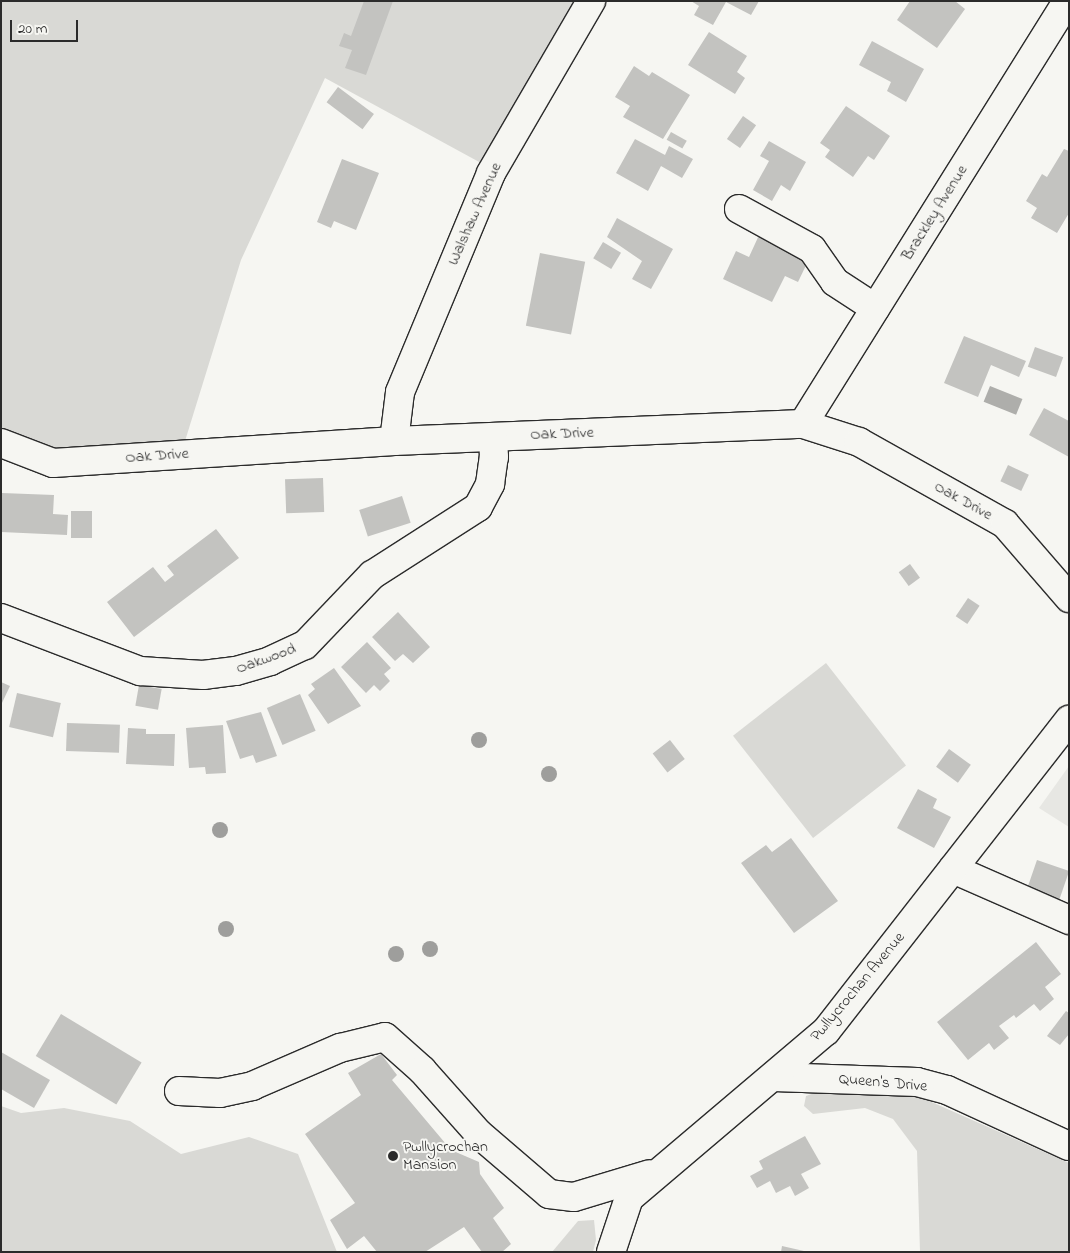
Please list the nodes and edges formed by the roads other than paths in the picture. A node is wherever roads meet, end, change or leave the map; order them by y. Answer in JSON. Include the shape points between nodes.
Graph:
{"nodes":[{"id":1,"x":591,"y":1,"type":"edge"},
{"id":2,"x":1067,"y":1,"type":"edge"},
{"id":3,"x":739,"y":209,"type":"dead end"},
{"id":4,"x":875,"y":308,"type":"junction"},
{"id":5,"x":803,"y":424,"type":"junction"},
{"id":6,"x":493,"y":437,"type":"junction"},
{"id":7,"x":394,"y":441,"type":"junction"},
{"id":8,"x":1,"y":443,"type":"edge"},
{"id":9,"x":1069,"y":598,"type":"edge"},
{"id":10,"x":1,"y":618,"type":"edge"},
{"id":11,"x":1069,"y":720,"type":"edge"},
{"id":12,"x":953,"y":869,"type":"junction"},
{"id":13,"x":1069,"y":920,"type":"edge"},
{"id":14,"x":774,"y":1077,"type":"junction"},
{"id":15,"x":179,"y":1091,"type":"dead end"},
{"id":16,"x":1069,"y":1146,"type":"edge"},
{"id":17,"x":663,"y":1170,"type":"junction"},
{"id":18,"x":611,"y":1252,"type":"edge"}],
"edges":[{"from":1,"to":7,"type":"street","name":"Walshaw Avenue","via":[[491,173],[400,392]]},
{"from":2,"to":4,"type":"street","name":"Brackley Avenue"},
{"from":3,"to":4,"type":"street","via":[[812,249],[835,282]]},
{"from":4,"to":5,"type":"street","name":"Brackley Avenue"},
{"from":5,"to":6,"type":"street","name":"Oak Drive"},
{"from":5,"to":9,"type":"street","name":"Oak Drive","via":[[859,442],[1005,524]]},
{"from":6,"to":7,"type":"street","name":"Oak Drive"},
{"from":6,"to":10,"type":"street","name":"Oakwood","via":[[490,484],[478,507],[372,575],[305,644],[270,661],[236,672],[203,675],[140,672]]},
{"from":7,"to":8,"type":"street","name":"Oak Drive","via":[[53,463]]},
{"from":11,"to":12,"type":"street","name":"Pwllycrochan Avenue"},
{"from":12,"to":13,"type":"street"},
{"from":12,"to":14,"type":"street","name":"Pwllycrochan Avenue","via":[[826,1031]]},
{"from":14,"to":16,"type":"street","name":"Queen's Drive","via":[[918,1082],[947,1090]]},
{"from":14,"to":17,"type":"street","name":"Pwllycrochan Avenue"},
{"from":15,"to":17,"type":"street","via":[[220,1092],[252,1086],[340,1048],[385,1037],[422,1070],[479,1134],[549,1194],[574,1197]]},
{"from":17,"to":18,"type":"street","name":"Pwllycrochan Avenue","via":[[629,1198]]}]}
